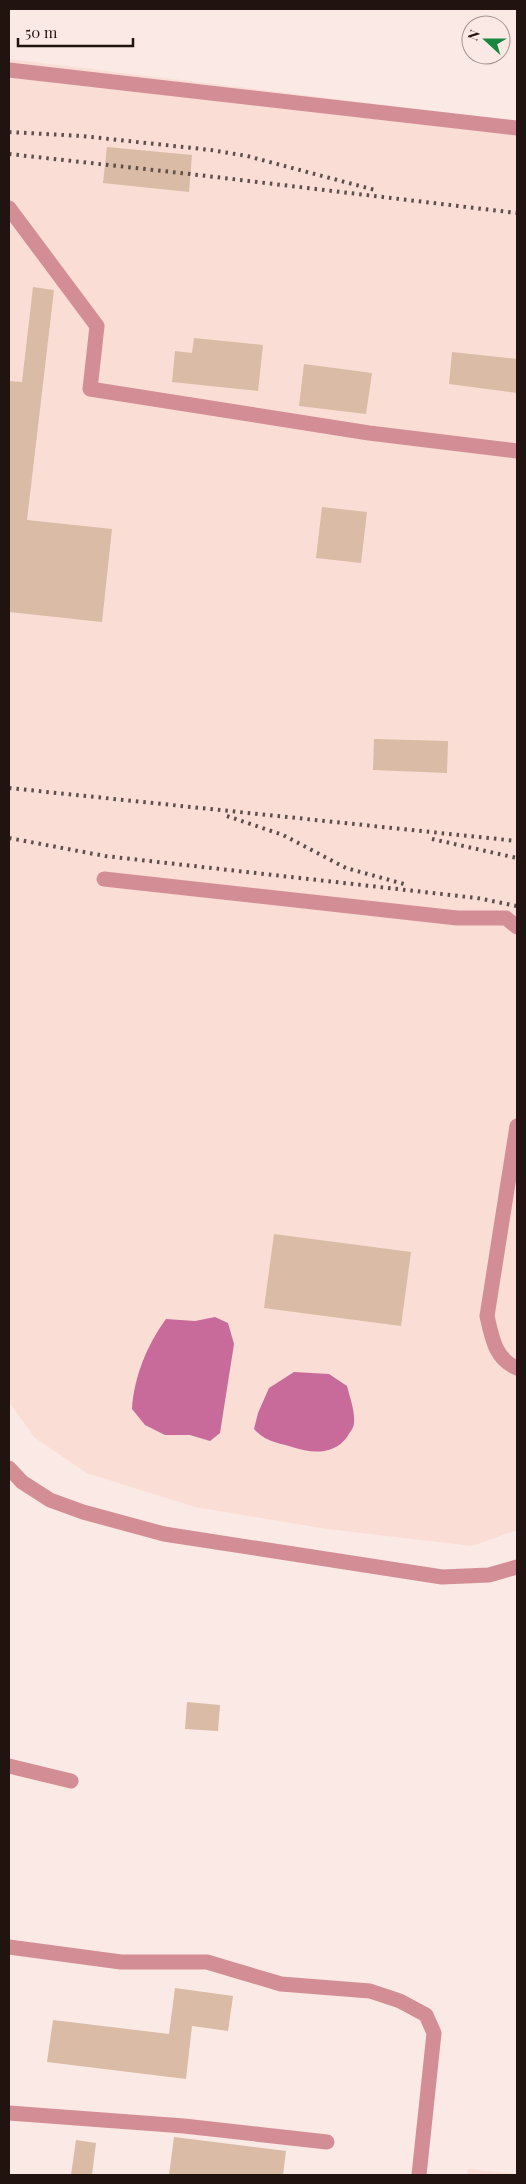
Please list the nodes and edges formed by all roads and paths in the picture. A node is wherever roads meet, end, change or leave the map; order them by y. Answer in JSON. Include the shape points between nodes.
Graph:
{"nodes":[{"id":1,"x":9,"y":70,"type":"edge"},
{"id":2,"x":517,"y":128,"type":"edge"},
{"id":3,"x":9,"y":208,"type":"edge"},
{"id":4,"x":517,"y":451,"type":"edge"},
{"id":5,"x":104,"y":879,"type":"dead end"},
{"id":6,"x":517,"y":927,"type":"edge"},
{"id":7,"x":517,"y":1126,"type":"edge"},
{"id":8,"x":517,"y":1368,"type":"edge"},
{"id":9,"x":9,"y":1468,"type":"edge"},
{"id":10,"x":517,"y":1567,"type":"edge"},
{"id":11,"x":9,"y":1766,"type":"edge"},
{"id":12,"x":71,"y":1782,"type":"dead end"},
{"id":13,"x":9,"y":1947,"type":"edge"},
{"id":14,"x":9,"y":2113,"type":"edge"},
{"id":15,"x":327,"y":2142,"type":"dead end"},
{"id":16,"x":419,"y":2175,"type":"edge"}],
"edges":[{"from":1,"to":2,"type":"street"},
{"from":3,"to":4,"type":"street","via":[[97,326],[90,389],[369,433]]},
{"from":5,"to":6,"type":"street","via":[[457,918],[506,918]]},
{"from":7,"to":8,"type":"street","via":[[486,1316],[494,1347],[508,1364]]},
{"from":9,"to":10,"type":"street","via":[[22,1482],[50,1500],[164,1534],[442,1577],[489,1576]]},
{"from":11,"to":12,"type":"street"},
{"from":13,"to":16,"type":"street","via":[[121,1962],[206,1962],[281,1984],[370,1991],[400,2001],[426,2016],[434,2033]]},
{"from":14,"to":15,"type":"street","via":[[184,2126]]}]}
